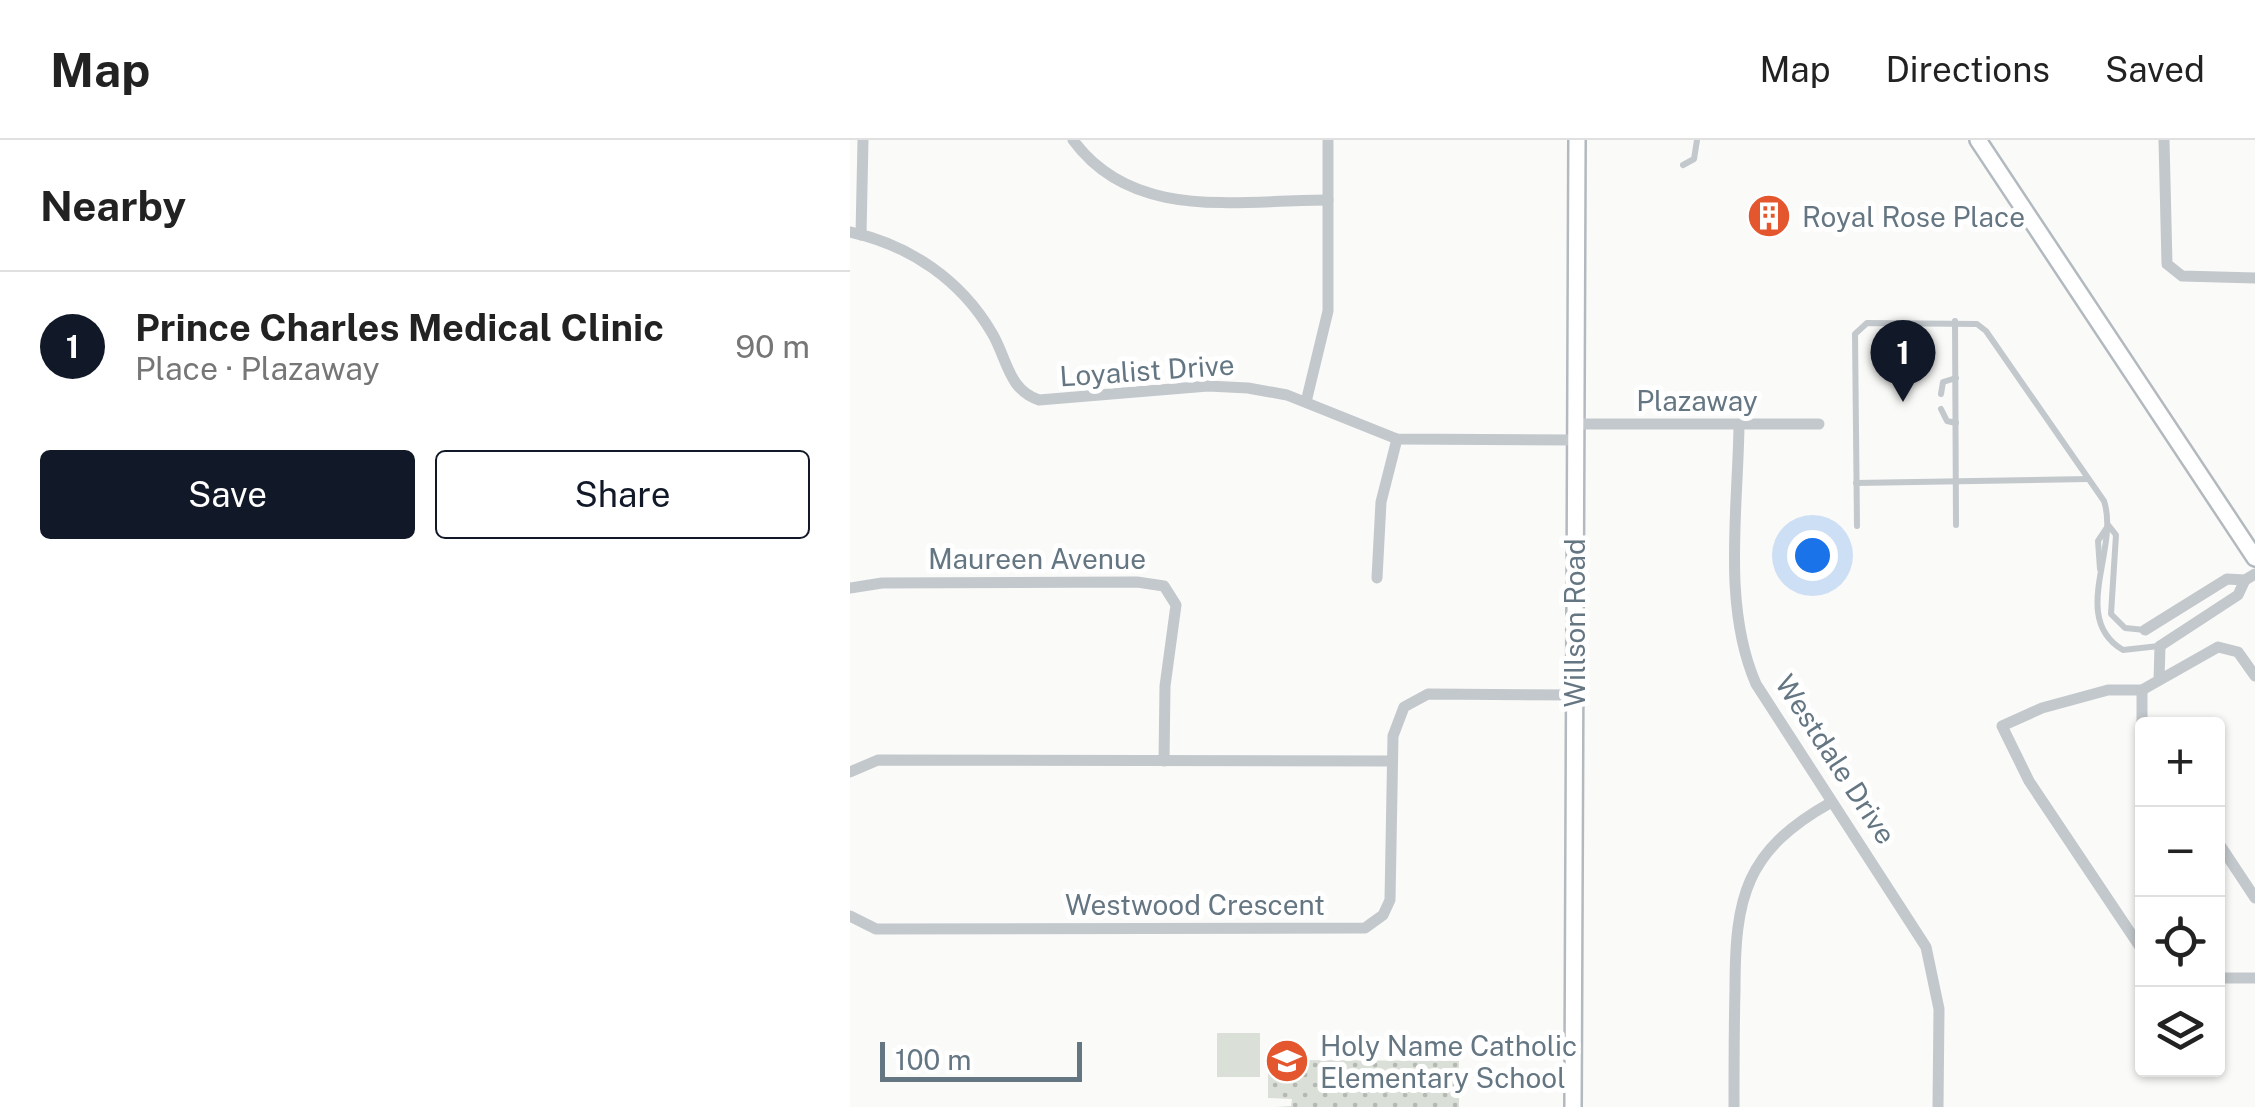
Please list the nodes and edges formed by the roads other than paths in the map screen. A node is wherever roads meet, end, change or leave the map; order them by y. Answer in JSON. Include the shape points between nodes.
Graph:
{"nodes":[{"id":1,"x":863,"y":140,"type":"edge"},
{"id":2,"x":1073,"y":140,"type":"edge"},
{"id":3,"x":1328,"y":140,"type":"edge"},
{"id":4,"x":1577,"y":140,"type":"edge"},
{"id":5,"x":1697,"y":140,"type":"edge"},
{"id":6,"x":1978,"y":140,"type":"edge"},
{"id":7,"x":2164,"y":140,"type":"edge"},
{"id":8,"x":1683,"y":164,"type":"dead end"},
{"id":9,"x":1328,"y":200,"type":"junction"},
{"id":10,"x":856,"y":234,"type":"edge"},
{"id":11,"x":2255,"y":278,"type":"edge"},
{"id":12,"x":1955,"y":321,"type":"junction"},
{"id":13,"x":1956,"y":378,"type":"junction"},
{"id":14,"x":1941,"y":394,"type":"dead end"},
{"id":15,"x":1306,"y":402,"type":"junction"},
{"id":16,"x":1941,"y":409,"type":"dead end"},
{"id":17,"x":1956,"y":423,"type":"junction"},
{"id":18,"x":1819,"y":424,"type":"dead end"},
{"id":19,"x":1739,"y":425,"type":"junction"},
{"id":20,"x":1575,"y":432,"type":"junction"},
{"id":21,"x":1397,"y":439,"type":"junction"},
{"id":22,"x":2090,"y":479,"type":"junction"},
{"id":23,"x":1956,"y":481,"type":"junction"},
{"id":24,"x":1856,"y":483,"type":"junction"},
{"id":25,"x":1956,"y":524,"type":"dead end"},
{"id":26,"x":2109,"y":524,"type":"junction"},
{"id":27,"x":1857,"y":526,"type":"dead end"},
{"id":28,"x":2255,"y":558,"type":"edge"},
{"id":29,"x":2250,"y":577,"type":"edge"},
{"id":30,"x":1377,"y":578,"type":"dead end"},
{"id":31,"x":850,"y":588,"type":"edge"},
{"id":32,"x":2148,"y":630,"type":"junction"},
{"id":33,"x":2160,"y":646,"type":"junction"},
{"id":34,"x":2255,"y":676,"type":"edge"},
{"id":35,"x":2159,"y":680,"type":"junction"},
{"id":36,"x":2142,"y":690,"type":"junction"},
{"id":37,"x":1574,"y":694,"type":"junction"},
{"id":38,"x":2142,"y":717,"type":"edge"},
{"id":39,"x":1164,"y":761,"type":"junction"},
{"id":40,"x":1392,"y":761,"type":"junction"},
{"id":41,"x":850,"y":772,"type":"edge"},
{"id":42,"x":1830,"y":803,"type":"junction"},
{"id":43,"x":2225,"y":853,"type":"edge"},
{"id":44,"x":2255,"y":898,"type":"edge"},
{"id":45,"x":850,"y":916,"type":"edge"},
{"id":46,"x":2135,"y":939,"type":"edge"},
{"id":47,"x":2225,"y":978,"type":"edge"},
{"id":48,"x":2255,"y":978,"type":"edge"},
{"id":49,"x":1573,"y":1107,"type":"edge"},
{"id":50,"x":1734,"y":1107,"type":"edge"},
{"id":51,"x":1938,"y":1107,"type":"edge"}],
"edges":[{"from":1,"to":10,"type":"street"},
{"from":2,"to":9,"type":"street","via":[[1102,173],[1155,198]]},
{"from":3,"to":9,"type":"street"},
{"from":4,"to":20,"type":"street","name":"Willson Road"},
{"from":5,"to":8,"type":"lane","via":[[1694,160]]},
{"from":6,"to":28,"type":"street"},
{"from":7,"to":11,"type":"street","via":[[2167,264],[2182,276]]},
{"from":9,"to":15,"type":"street","via":[[1326,328]]},
{"from":10,"to":15,"type":"street","name":"Loyalist Drive","via":[[908,253],[951,282],[993,334],[1014,382],[1033,398],[1208,386],[1266,390]]},
{"from":12,"to":13,"type":"lane"},
{"from":12,"to":22,"type":"lane","via":[[1986,331]]},
{"from":12,"to":24,"type":"lane","via":[[1867,323],[1855,334]]},
{"from":13,"to":14,"type":"lane","via":[[1944,382]]},
{"from":13,"to":17,"type":"lane"},
{"from":15,"to":21,"type":"street","name":"Loyalist Drive"},
{"from":16,"to":17,"type":"lane"},
{"from":17,"to":23,"type":"lane"},
{"from":18,"to":19,"type":"street","name":"Plazaway"},
{"from":19,"to":20,"type":"street","name":"Plazaway"},
{"from":19,"to":42,"type":"street","name":"Westdale Drive","via":[[1740,646],[1756,684]]},
{"from":20,"to":21,"type":"street","name":"Loyalist Drive"},
{"from":20,"to":37,"type":"street","name":"Willson Road"},
{"from":21,"to":30,"type":"street","via":[[1382,490]]},
{"from":22,"to":23,"type":"lane"},
{"from":22,"to":26,"type":"lane"},
{"from":23,"to":24,"type":"lane"},
{"from":23,"to":25,"type":"lane"},
{"from":24,"to":27,"type":"lane"},
{"from":26,"to":32,"type":"lane","via":[[2116,536],[2111,614],[2125,628]]},
{"from":26,"to":33,"type":"lane","via":[[2098,541],[2096,608],[2107,637],[2128,651]]},
{"from":29,"to":32,"type":"street","via":[[2226,580]]},
{"from":29,"to":33,"type":"street","via":[[2238,595]]},
{"from":31,"to":39,"type":"street","name":"Maureen Avenue","via":[[882,582],[1164,586],[1177,609],[1164,686]]},
{"from":32,"to":33,"type":"street"},
{"from":33,"to":35,"type":"street"},
{"from":34,"to":35,"type":"street","via":[[2229,646]]},
{"from":35,"to":36,"type":"street"},
{"from":36,"to":38,"type":"street"},
{"from":36,"to":46,"type":"street","via":[[2108,690],[2002,726],[2030,781]]},
{"from":37,"to":40,"type":"street","name":"Westwood Crescent","via":[[1421,696],[1397,718]]},
{"from":37,"to":49,"type":"street","name":"Willson Road"},
{"from":39,"to":40,"type":"street"},
{"from":39,"to":41,"type":"street","via":[[878,760]]},
{"from":40,"to":45,"type":"street","name":"Westwood Crescent","via":[[1390,900],[1380,920],[1365,928],[876,929]]},
{"from":42,"to":50,"type":"street","via":[[1776,840],[1743,892],[1734,940]]},
{"from":42,"to":51,"type":"street","name":"Westdale Drive","via":[[1912,919],[1931,962],[1939,1009]]},
{"from":43,"to":44,"type":"street"},
{"from":47,"to":48,"type":"street"}]}
